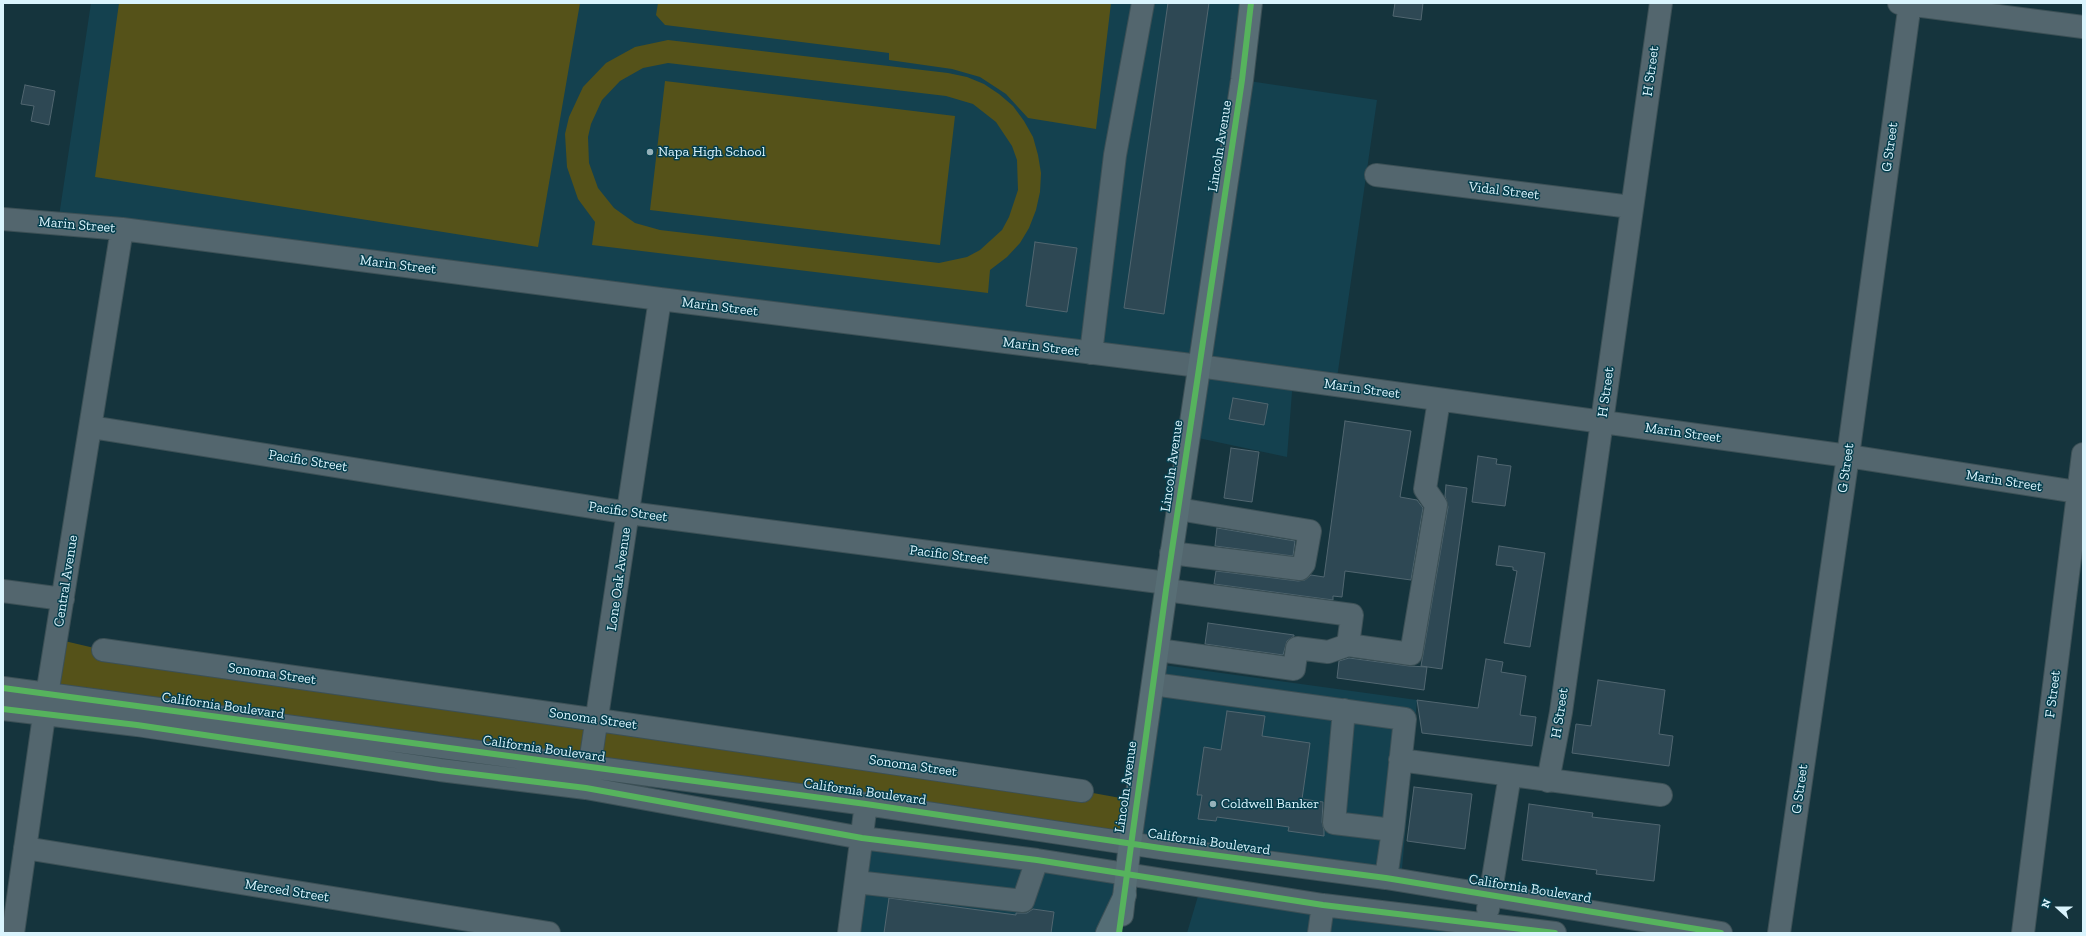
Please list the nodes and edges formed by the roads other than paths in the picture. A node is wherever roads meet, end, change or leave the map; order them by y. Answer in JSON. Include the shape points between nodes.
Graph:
{"nodes":[{"id":1,"x":1143,"y":3,"type":"edge"},
{"id":2,"x":1251,"y":3,"type":"edge"},
{"id":3,"x":1661,"y":3,"type":"edge"},
{"id":4,"x":1906,"y":4,"type":"edge"},
{"id":5,"x":2083,"y":27,"type":"edge"},
{"id":6,"x":1376,"y":175,"type":"dead end"},
{"id":7,"x":1631,"y":207,"type":"junction"},
{"id":8,"x":3,"y":219,"type":"edge"},
{"id":9,"x":122,"y":228,"type":"junction"},
{"id":10,"x":660,"y":299,"type":"junction"},
{"id":11,"x":1091,"y":353,"type":"junction"},
{"id":12,"x":1199,"y":366,"type":"junction"},
{"id":13,"x":1439,"y":400,"type":"junction"},
{"id":14,"x":1602,"y":422,"type":"junction"},
{"id":15,"x":91,"y":427,"type":"junction"},
{"id":16,"x":2083,"y":454,"type":"edge"},
{"id":17,"x":1848,"y":456,"type":"junction"},
{"id":18,"x":2077,"y":492,"type":"junction"},
{"id":19,"x":1178,"y":509,"type":"junction"},
{"id":20,"x":629,"y":512,"type":"junction"},
{"id":21,"x":1171,"y":553,"type":"junction"},
{"id":22,"x":1166,"y":586,"type":"junction"},
{"id":23,"x":3,"y":591,"type":"edge"},
{"id":24,"x":63,"y":599,"type":"junction"},
{"id":25,"x":1348,"y":645,"type":"junction"},
{"id":26,"x":103,"y":650,"type":"dead end"},
{"id":27,"x":1158,"y":650,"type":"junction"},
{"id":28,"x":1153,"y":684,"type":"junction"},
{"id":29,"x":3,"y":688,"type":"edge"},
{"id":30,"x":46,"y":705,"type":"junction"},
{"id":31,"x":3,"y":709,"type":"edge"},
{"id":32,"x":1344,"y":710,"type":"junction"},
{"id":33,"x":598,"y":720,"type":"junction"},
{"id":34,"x":1400,"y":760,"type":"junction"},
{"id":35,"x":1510,"y":775,"type":"junction"},
{"id":36,"x":588,"y":778,"type":"junction"},
{"id":37,"x":1548,"y":781,"type":"junction"},
{"id":38,"x":1082,"y":791,"type":"dead end"},
{"id":39,"x":1661,"y":795,"type":"dead end"},
{"id":40,"x":866,"y":804,"type":"junction"},
{"id":41,"x":1393,"y":830,"type":"junction"},
{"id":42,"x":862,"y":838,"type":"junction"},
{"id":43,"x":1130,"y":843,"type":"junction"},
{"id":44,"x":25,"y":848,"type":"junction"},
{"id":45,"x":1036,"y":860,"type":"junction"},
{"id":46,"x":1127,"y":874,"type":"junction"},
{"id":47,"x":1386,"y":878,"type":"junction"},
{"id":48,"x":856,"y":882,"type":"junction"},
{"id":49,"x":1490,"y":894,"type":"junction"},
{"id":50,"x":1125,"y":895,"type":"junction"},
{"id":51,"x":1323,"y":905,"type":"junction"},
{"id":52,"x":1486,"y":928,"type":"edge"},
{"id":53,"x":13,"y":933,"type":"edge"},
{"id":54,"x":546,"y":933,"type":"edge"},
{"id":55,"x":849,"y":933,"type":"edge"},
{"id":56,"x":1107,"y":933,"type":"edge"},
{"id":57,"x":1119,"y":933,"type":"edge"},
{"id":58,"x":1319,"y":933,"type":"edge"},
{"id":59,"x":1555,"y":933,"type":"edge"},
{"id":60,"x":1722,"y":933,"type":"edge"},
{"id":61,"x":1779,"y":933,"type":"edge"},
{"id":62,"x":2023,"y":933,"type":"edge"}],
"edges":[{"from":1,"to":11,"type":"street","via":[[1115,155]]},
{"from":2,"to":12,"type":"main road","name":"Lincoln Avenue","via":[[1242,80]]},
{"from":3,"to":7,"type":"street","name":"H Street"},
{"from":4,"to":5,"type":"street"},
{"from":4,"to":17,"type":"street","name":"G Street"},
{"from":6,"to":7,"type":"street","name":"Vidal Street"},
{"from":7,"to":14,"type":"street","name":"H Street"},
{"from":8,"to":9,"type":"street","name":"Marin Street"},
{"from":9,"to":10,"type":"street","name":"Marin Street"},
{"from":9,"to":15,"type":"street","name":"Central Avenue"},
{"from":10,"to":11,"type":"street","name":"Marin Street"},
{"from":10,"to":20,"type":"street","name":"Lone Oak Avenue"},
{"from":11,"to":12,"type":"street","name":"Marin Street"},
{"from":12,"to":13,"type":"street","name":"Marin Street"},
{"from":12,"to":19,"type":"main road","name":"Lincoln Avenue"},
{"from":13,"to":14,"type":"street","name":"Marin Street"},
{"from":13,"to":25,"type":"street","via":[[1425,489],[1436,505],[1411,654]]},
{"from":14,"to":17,"type":"street","name":"Marin Street"},
{"from":14,"to":37,"type":"street","name":"H Street","via":[[1561,712]]},
{"from":15,"to":20,"type":"street","name":"Pacific Street"},
{"from":15,"to":24,"type":"street","name":"Central Avenue"},
{"from":16,"to":18,"type":"street","name":"F Street"},
{"from":17,"to":18,"type":"street","name":"Marin Street"},
{"from":17,"to":61,"type":"street","name":"G Street"},
{"from":18,"to":62,"type":"street","name":"F Street"},
{"from":19,"to":21,"type":"main road","name":"Lincoln Avenue"},
{"from":19,"to":21,"type":"street","via":[[1310,531],[1304,564],[1300,569]]},
{"from":20,"to":22,"type":"street","name":"Pacific Street"},
{"from":20,"to":33,"type":"street","name":"Lone Oak Avenue"},
{"from":21,"to":22,"type":"main road","name":"Lincoln Avenue"},
{"from":22,"to":25,"type":"street","name":"Pacific Street","via":[[1352,615]]},
{"from":22,"to":27,"type":"main road","name":"Lincoln Avenue"},
{"from":23,"to":24,"type":"street"},
{"from":24,"to":30,"type":"street","name":"Central Avenue"},
{"from":25,"to":27,"type":"street","via":[[1328,652],[1297,648],[1294,669]]},
{"from":26,"to":33,"type":"street","name":"Sonoma Street"},
{"from":27,"to":28,"type":"main road","name":"Lincoln Avenue"},
{"from":28,"to":32,"type":"street"},
{"from":28,"to":43,"type":"main road","name":"Lincoln Avenue"},
{"from":29,"to":30,"type":"street","name":"California Boulevard"},
{"from":30,"to":31,"type":"street","name":"California Boulevard"},
{"from":30,"to":36,"type":"street","name":"California Boulevard"},
{"from":30,"to":44,"type":"street","name":"Central Avenue"},
{"from":32,"to":34,"type":"street","via":[[1405,719]]},
{"from":32,"to":41,"type":"street","via":[[1334,823]]},
{"from":33,"to":36,"type":"street","name":"Lone Oak Avenue"},
{"from":33,"to":38,"type":"street","name":"Sonoma Street"},
{"from":34,"to":35,"type":"street"},
{"from":34,"to":41,"type":"street"},
{"from":35,"to":37,"type":"street"},
{"from":35,"to":49,"type":"street"},
{"from":36,"to":40,"type":"street","name":"California Boulevard"},
{"from":36,"to":42,"type":"street","name":"California Boulevard"},
{"from":37,"to":39,"type":"street"},
{"from":40,"to":42,"type":"street"},
{"from":40,"to":43,"type":"street","name":"California Boulevard"},
{"from":41,"to":47,"type":"street"},
{"from":42,"to":45,"type":"street","name":"California Boulevard"},
{"from":42,"to":48,"type":"street"},
{"from":43,"to":46,"type":"main road","name":"Lincoln Avenue"},
{"from":43,"to":47,"type":"street","name":"California Boulevard"},
{"from":44,"to":53,"type":"street","name":"Central Avenue"},
{"from":44,"to":54,"type":"street","name":"Merced Street"},
{"from":45,"to":46,"type":"street","name":"California Boulevard"},
{"from":45,"to":48,"type":"street","via":[[1023,901]]},
{"from":46,"to":50,"type":"main road","name":"Lincoln Avenue"},
{"from":46,"to":51,"type":"street","name":"California Boulevard"},
{"from":47,"to":49,"type":"street","name":"California Boulevard"},
{"from":48,"to":55,"type":"street"},
{"from":49,"to":52,"type":"street"},
{"from":49,"to":60,"type":"street","name":"California Boulevard"},
{"from":50,"to":56,"type":"highway"},
{"from":50,"to":57,"type":"main road","name":"Lincoln Avenue"},
{"from":51,"to":52,"type":"street","name":"California Boulevard"},
{"from":51,"to":58,"type":"street"},
{"from":52,"to":59,"type":"street","name":"California Boulevard"}]}
